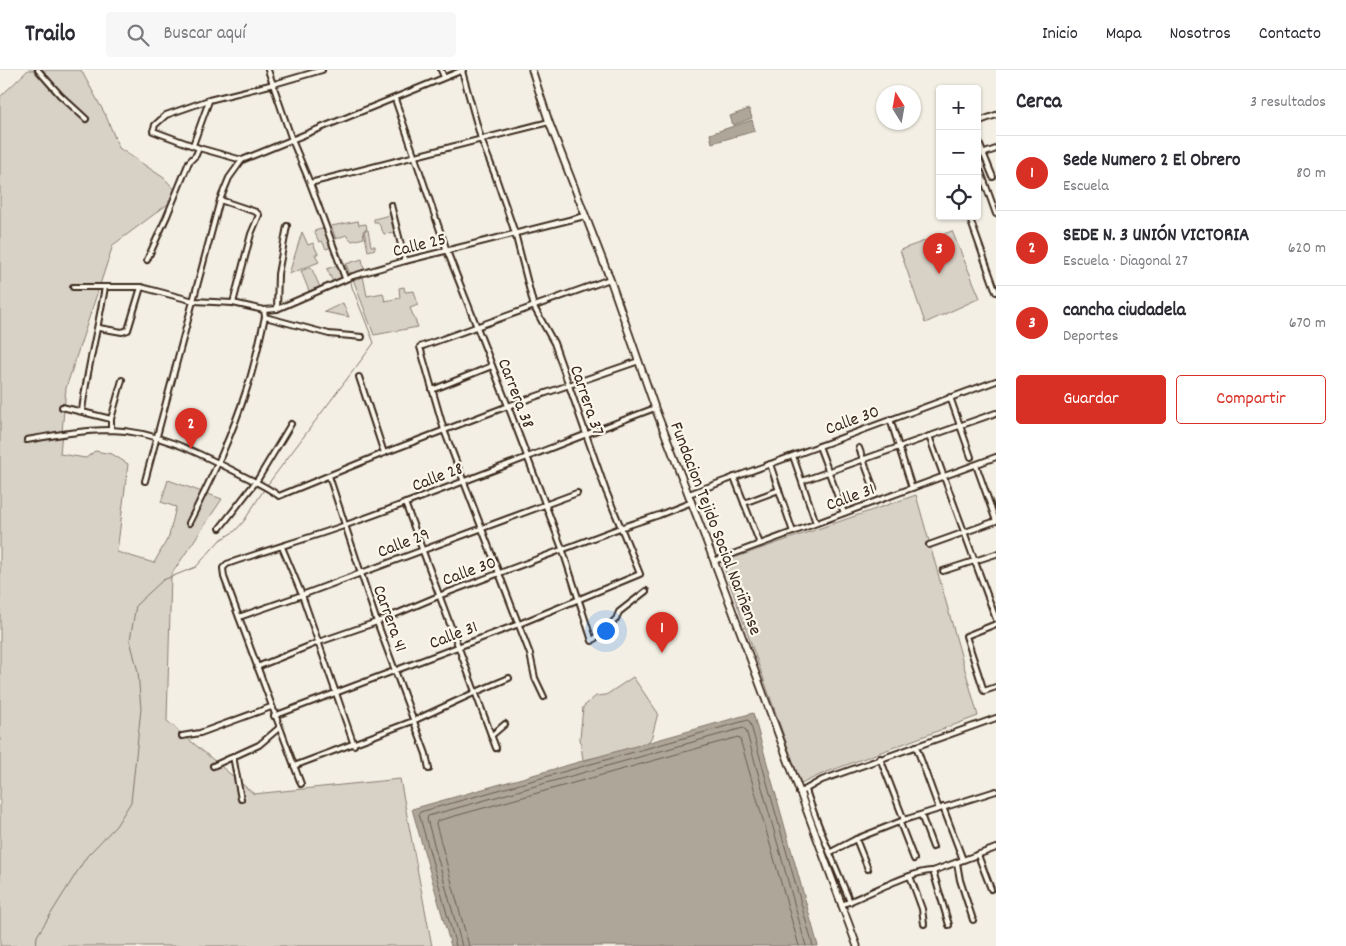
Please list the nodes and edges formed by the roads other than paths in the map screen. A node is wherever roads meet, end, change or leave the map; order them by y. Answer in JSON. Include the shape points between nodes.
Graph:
{"nodes":[{"id":1,"x":38,"y":70,"type":"edge"},
{"id":2,"x":268,"y":70,"type":"edge"},
{"id":3,"x":322,"y":70,"type":"edge"},
{"id":4,"x":442,"y":70,"type":"edge"},
{"id":5,"x":463,"y":70,"type":"edge"},
{"id":6,"x":532,"y":70,"type":"edge"},
{"id":7,"x":444,"y":78,"type":"junction"},
{"id":8,"x":274,"y":84,"type":"junction"},
{"id":9,"x":395,"y":98,"type":"junction"},
{"id":10,"x":209,"y":100,"type":"junction"},
{"id":11,"x":996,"y":115,"type":"edge"},
{"id":12,"x":86,"y":119,"type":"dead end"},
{"id":13,"x":981,"y":121,"type":"edge"},
{"id":14,"x":548,"y":122,"type":"junction"},
{"id":15,"x":481,"y":139,"type":"junction"},
{"id":16,"x":292,"y":140,"type":"junction"},
{"id":17,"x":193,"y":145,"type":"junction"},
{"id":18,"x":981,"y":147,"type":"edge"},
{"id":19,"x":199,"y":148,"type":"junction"},
{"id":20,"x":996,"y":149,"type":"edge"},
{"id":21,"x":984,"y":153,"type":"junction"},
{"id":22,"x":981,"y":154,"type":"edge"},
{"id":23,"x":414,"y":156,"type":"junction"},
{"id":24,"x":242,"y":160,"type":"junction"},
{"id":25,"x":981,"y":172,"type":"dead end"},
{"id":26,"x":995,"y":176,"type":"edge"},
{"id":27,"x":984,"y":180,"type":"junction"},
{"id":28,"x":310,"y":184,"type":"junction"},
{"id":29,"x":220,"y":200,"type":"junction"},
{"id":30,"x":391,"y":205,"type":"dead end"},
{"id":31,"x":996,"y":214,"type":"edge"},
{"id":32,"x":585,"y":216,"type":"junction"},
{"id":33,"x":971,"y":220,"type":"edge"},
{"id":34,"x":287,"y":226,"type":"dead end"},
{"id":35,"x":515,"y":234,"type":"junction"},
{"id":36,"x":447,"y":251,"type":"junction"},
{"id":37,"x":147,"y":260,"type":"dead end"},
{"id":38,"x":404,"y":260,"type":"junction"},
{"id":39,"x":346,"y":278,"type":"junction"},
{"id":40,"x":610,"y":278,"type":"junction"},
{"id":41,"x":994,"y":279,"type":"edge"},
{"id":42,"x":74,"y":287,"type":"dead end"},
{"id":43,"x":105,"y":287,"type":"junction"},
{"id":44,"x":141,"y":287,"type":"junction"},
{"id":45,"x":996,"y":292,"type":"edge"},
{"id":46,"x":194,"y":301,"type":"junction"},
{"id":47,"x":232,"y":303,"type":"junction"},
{"id":48,"x":534,"y":307,"type":"junction"},
{"id":49,"x":276,"y":309,"type":"junction"},
{"id":50,"x":264,"y":310,"type":"junction"},
{"id":51,"x":264,"y":317,"type":"junction"},
{"id":52,"x":478,"y":326,"type":"junction"},
{"id":53,"x":98,"y":328,"type":"junction"},
{"id":54,"x":362,"y":337,"type":"dead end"},
{"id":55,"x":639,"y":361,"type":"junction"},
{"id":56,"x":492,"y":366,"type":"junction"},
{"id":57,"x":359,"y":377,"type":"dead end"},
{"id":58,"x":122,"y":380,"type":"dead end"},
{"id":59,"x":996,"y":381,"type":"edge"},
{"id":60,"x":569,"y":386,"type":"junction"},
{"id":61,"x":432,"y":390,"type":"junction"},
{"id":62,"x":950,"y":398,"type":"junction"},
{"id":63,"x":508,"y":406,"type":"junction"},
{"id":64,"x":62,"y":407,"type":"dead end"},
{"id":65,"x":655,"y":408,"type":"junction"},
{"id":66,"x":82,"y":411,"type":"junction"},
{"id":67,"x":996,"y":412,"type":"edge"},
{"id":68,"x":111,"y":419,"type":"junction"},
{"id":69,"x":890,"y":419,"type":"junction"},
{"id":70,"x":291,"y":424,"type":"dead end"},
{"id":71,"x":960,"y":425,"type":"junction"},
{"id":72,"x":111,"y":430,"type":"junction"},
{"id":73,"x":444,"y":430,"type":"junction"},
{"id":74,"x":586,"y":434,"type":"junction"},
{"id":75,"x":929,"y":436,"type":"junction"},
{"id":76,"x":158,"y":438,"type":"junction"},
{"id":77,"x":27,"y":440,"type":"dead end"},
{"id":78,"x":819,"y":446,"type":"junction"},
{"id":79,"x":898,"y":447,"type":"junction"},
{"id":80,"x":859,"y":448,"type":"dead end"},
{"id":81,"x":384,"y":453,"type":"junction"},
{"id":82,"x":527,"y":456,"type":"junction"},
{"id":83,"x":793,"y":456,"type":"junction"},
{"id":84,"x":971,"y":457,"type":"dead end"},
{"id":85,"x":996,"y":458,"type":"edge"},
{"id":86,"x":863,"y":460,"type":"junction"},
{"id":87,"x":219,"y":463,"type":"junction"},
{"id":88,"x":770,"y":464,"type":"junction"},
{"id":89,"x":976,"y":465,"type":"junction"},
{"id":90,"x":829,"y":472,"type":"junction"},
{"id":91,"x":329,"y":476,"type":"junction"},
{"id":92,"x":734,"y":477,"type":"junction"},
{"id":93,"x":943,"y":477,"type":"junction"},
{"id":94,"x":464,"y":480,"type":"junction"},
{"id":95,"x":145,"y":481,"type":"dead end"},
{"id":96,"x":255,"y":482,"type":"junction"},
{"id":97,"x":802,"y":482,"type":"junction"},
{"id":98,"x":912,"y":488,"type":"junction"},
{"id":99,"x":874,"y":489,"type":"dead end"},
{"id":100,"x":779,"y":490,"type":"junction"},
{"id":101,"x":577,"y":493,"type":"dead end"},
{"id":102,"x":689,"y":494,"type":"junction"},
{"id":103,"x":692,"y":502,"type":"junction"},
{"id":104,"x":405,"y":503,"type":"junction"},
{"id":105,"x":744,"y":503,"type":"junction"},
{"id":106,"x":545,"y":504,"type":"junction"},
{"id":107,"x":844,"y":514,"type":"junction"},
{"id":108,"x":996,"y":521,"type":"edge"},
{"id":109,"x":189,"y":524,"type":"dead end"},
{"id":110,"x":816,"y":524,"type":"junction"},
{"id":111,"x":346,"y":525,"type":"junction"},
{"id":112,"x":220,"y":528,"type":"dead end"},
{"id":113,"x":481,"y":528,"type":"junction"},
{"id":114,"x":620,"y":528,"type":"junction"},
{"id":115,"x":793,"y":532,"type":"junction"},
{"id":116,"x":964,"y":533,"type":"junction"},
{"id":117,"x":760,"y":544,"type":"junction"},
{"id":118,"x":929,"y":545,"type":"dead end"},
{"id":119,"x":282,"y":547,"type":"junction"},
{"id":120,"x":423,"y":549,"type":"junction"},
{"id":121,"x":563,"y":551,"type":"junction"},
{"id":122,"x":996,"y":554,"type":"edge"},
{"id":123,"x":974,"y":560,"type":"junction"},
{"id":124,"x":714,"y":561,"type":"junction"},
{"id":125,"x":943,"y":571,"type":"dead end"},
{"id":126,"x":360,"y":574,"type":"junction"},
{"id":127,"x":499,"y":574,"type":"junction"},
{"id":128,"x":640,"y":574,"type":"joint"},
{"id":129,"x":646,"y":592,"type":"dead end"},
{"id":130,"x":302,"y":595,"type":"junction"},
{"id":131,"x":440,"y":596,"type":"junction"},
{"id":132,"x":578,"y":600,"type":"junction"},
{"id":133,"x":239,"y":617,"type":"junction"},
{"id":134,"x":996,"y":619,"type":"edge"},
{"id":135,"x":377,"y":622,"type":"junction"},
{"id":136,"x":519,"y":624,"type":"junction"},
{"id":137,"x":996,"y":624,"type":"edge"},
{"id":138,"x":319,"y":642,"type":"junction"},
{"id":139,"x":459,"y":645,"type":"junction"},
{"id":140,"x":258,"y":668,"type":"junction"},
{"id":141,"x":395,"y":672,"type":"junction"},
{"id":142,"x":509,"y":678,"type":"dead end"},
{"id":143,"x":996,"y":687,"type":"edge"},
{"id":144,"x":476,"y":692,"type":"junction"},
{"id":145,"x":336,"y":694,"type":"junction"},
{"id":146,"x":544,"y":697,"type":"dead end"},
{"id":147,"x":271,"y":707,"type":"junction"},
{"id":148,"x":274,"y":716,"type":"junction"},
{"id":149,"x":996,"y":718,"type":"edge"},
{"id":150,"x":413,"y":721,"type":"junction"},
{"id":151,"x":505,"y":724,"type":"dead end"},
{"id":152,"x":279,"y":728,"type":"junction"},
{"id":153,"x":182,"y":736,"type":"dead end"},
{"id":154,"x":491,"y":736,"type":"junction"},
{"id":155,"x":354,"y":744,"type":"junction"},
{"id":156,"x":916,"y":746,"type":"junction"},
{"id":157,"x":496,"y":748,"type":"dead end"},
{"id":158,"x":233,"y":756,"type":"junction"},
{"id":159,"x":880,"y":758,"type":"junction"},
{"id":160,"x":213,"y":766,"type":"dead end"},
{"id":161,"x":294,"y":766,"type":"junction"},
{"id":162,"x":429,"y":769,"type":"dead end"},
{"id":163,"x":301,"y":784,"type":"dead end"},
{"id":164,"x":806,"y":790,"type":"junction"},
{"id":165,"x":995,"y":792,"type":"edge"},
{"id":166,"x":799,"y":793,"type":"junction"},
{"id":167,"x":241,"y":799,"type":"dead end"},
{"id":168,"x":941,"y":808,"type":"junction"},
{"id":169,"x":921,"y":815,"type":"junction"},
{"id":170,"x":902,"y":821,"type":"junction"},
{"id":171,"x":856,"y":839,"type":"junction"},
{"id":172,"x":933,"y":847,"type":"dead end"},
{"id":173,"x":996,"y":848,"type":"edge"},
{"id":174,"x":831,"y":852,"type":"junction"},
{"id":175,"x":978,"y":855,"type":"junction"},
{"id":176,"x":914,"y":858,"type":"dead end"},
{"id":177,"x":963,"y":860,"type":"junction"},
{"id":178,"x":957,"y":863,"type":"junction"},
{"id":179,"x":868,"y":869,"type":"dead end"},
{"id":180,"x":933,"y":871,"type":"junction"},
{"id":181,"x":910,"y":876,"type":"junction"},
{"id":182,"x":990,"y":889,"type":"dead end"},
{"id":183,"x":850,"y":902,"type":"junction"},
{"id":184,"x":841,"y":905,"type":"junction"},
{"id":185,"x":973,"y":920,"type":"dead end"},
{"id":186,"x":924,"y":924,"type":"dead end"},
{"id":187,"x":949,"y":925,"type":"dead end"},
{"id":188,"x":857,"y":946,"type":"edge"}],
"edges":[{"from":1,"to":12,"type":"street"},
{"from":2,"to":8,"type":"street"},
{"from":3,"to":8,"type":"street"},
{"from":4,"to":7,"type":"street"},
{"from":5,"to":7,"type":"street"},
{"from":5,"to":15,"type":"street","name":"Carrera 37"},
{"from":6,"to":14,"type":"main road","name":"Fundacion Tejido Social Nariñense"},
{"from":7,"to":9,"type":"street"},
{"from":8,"to":10,"type":"street"},
{"from":8,"to":16,"type":"street"},
{"from":9,"to":16,"type":"street"},
{"from":9,"to":23,"type":"street","name":"Carrera 38"},
{"from":10,"to":17,"type":"street"},
{"from":10,"to":17,"type":"street","via":[[166,115],[155,125],[153,131]]},
{"from":11,"to":13,"type":"street"},
{"from":14,"to":15,"type":"street"},
{"from":14,"to":32,"type":"main road","name":"Fundacion Tejido Social Nariñense"},
{"from":15,"to":23,"type":"street"},
{"from":15,"to":35,"type":"street","name":"Carrera 37"},
{"from":16,"to":24,"type":"street"},
{"from":16,"to":28,"type":"street"},
{"from":17,"to":19,"type":"street"},
{"from":18,"to":21,"type":"street"},
{"from":19,"to":24,"type":"street"},
{"from":19,"to":37,"type":"street","via":[[189,162]]},
{"from":20,"to":21,"type":"street"},
{"from":21,"to":22,"type":"street"},
{"from":21,"to":26,"type":"street"},
{"from":23,"to":28,"type":"street"},
{"from":23,"to":36,"type":"street","name":"Carrera 38"},
{"from":24,"to":29,"type":"street","via":[[229,178]]},
{"from":25,"to":27,"type":"street"},
{"from":26,"to":27,"type":"street"},
{"from":27,"to":31,"type":"street"},
{"from":28,"to":39,"type":"street"},
{"from":29,"to":46,"type":"street"},
{"from":29,"to":47,"type":"street","via":[[259,215],[250,234]]},
{"from":30,"to":38,"type":"street"},
{"from":32,"to":35,"type":"street","name":"Calle 25"},
{"from":32,"to":40,"type":"main road","name":"Fundacion Tejido Social Nariñense"},
{"from":33,"to":41,"type":"street"},
{"from":34,"to":49,"type":"street","via":[[278,274]]},
{"from":35,"to":36,"type":"street","name":"Calle 25"},
{"from":35,"to":48,"type":"street","name":"Carrera 37"},
{"from":36,"to":38,"type":"street","name":"Calle 25"},
{"from":36,"to":52,"type":"street","name":"Carrera 38"},
{"from":38,"to":39,"type":"street","name":"Calle 25"},
{"from":39,"to":49,"type":"street","name":"Calle 25"},
{"from":40,"to":48,"type":"street"},
{"from":40,"to":55,"type":"main road","name":"Fundacion Tejido Social Nariñense"},
{"from":41,"to":45,"type":"street"},
{"from":42,"to":43,"type":"street","name":"Calle 25"},
{"from":43,"to":44,"type":"street","name":"Calle 25"},
{"from":43,"to":53,"type":"street"},
{"from":44,"to":46,"type":"street","name":"Calle 25"},
{"from":44,"to":53,"type":"street","via":[[128,330]]},
{"from":46,"to":47,"type":"street","name":"Calle 25"},
{"from":46,"to":76,"type":"street"},
{"from":47,"to":50,"type":"street","name":"Calle 25"},
{"from":48,"to":52,"type":"street"},
{"from":48,"to":60,"type":"street","name":"Carrera 37","via":[[554,343]]},
{"from":49,"to":50,"type":"street","name":"Calle 25"},
{"from":50,"to":51,"type":"street"},
{"from":51,"to":54,"type":"street","via":[[329,334]]},
{"from":51,"to":87,"type":"street","via":[[248,386]]},
{"from":52,"to":56,"type":"street","name":"Carrera 38"},
{"from":52,"to":61,"type":"street","via":[[420,347]]},
{"from":53,"to":66,"type":"street"},
{"from":55,"to":60,"type":"street"},
{"from":55,"to":65,"type":"main road","name":"Fundacion Tejido Social Nariñense"},
{"from":56,"to":61,"type":"street"},
{"from":56,"to":63,"type":"street","name":"Carrera 38"},
{"from":57,"to":81,"type":"street"},
{"from":58,"to":68,"type":"street"},
{"from":59,"to":62,"type":"street","name":"Calle 30"},
{"from":60,"to":63,"type":"street"},
{"from":60,"to":74,"type":"street","name":"Carrera 37"},
{"from":61,"to":73,"type":"street"},
{"from":62,"to":69,"type":"street","name":"Calle 30"},
{"from":62,"to":71,"type":"street"},
{"from":63,"to":73,"type":"street"},
{"from":63,"to":82,"type":"street","name":"Carrera 38"},
{"from":64,"to":66,"type":"street"},
{"from":65,"to":74,"type":"street","name":"Calle 28"},
{"from":65,"to":102,"type":"main road","name":"Fundacion Tejido Social Nariñense"},
{"from":66,"to":68,"type":"street"},
{"from":67,"to":71,"type":"street"},
{"from":68,"to":72,"type":"street"},
{"from":69,"to":78,"type":"street","name":"Calle 30"},
{"from":69,"to":79,"type":"street"},
{"from":70,"to":96,"type":"street"},
{"from":71,"to":75,"type":"street"},
{"from":71,"to":84,"type":"street"},
{"from":72,"to":76,"type":"street"},
{"from":72,"to":77,"type":"street"},
{"from":73,"to":81,"type":"street"},
{"from":73,"to":94,"type":"street"},
{"from":74,"to":82,"type":"street","name":"Calle 28"},
{"from":74,"to":114,"type":"street","name":"Carrera 37"},
{"from":75,"to":79,"type":"street"},
{"from":75,"to":93,"type":"street"},
{"from":76,"to":87,"type":"street"},
{"from":76,"to":95,"type":"street"},
{"from":78,"to":83,"type":"street","name":"Calle 30"},
{"from":78,"to":90,"type":"street"},
{"from":79,"to":86,"type":"street"},
{"from":79,"to":98,"type":"street"},
{"from":80,"to":86,"type":"street"},
{"from":81,"to":91,"type":"street"},
{"from":82,"to":94,"type":"street","name":"Calle 28"},
{"from":82,"to":106,"type":"street","name":"Carrera 38"},
{"from":83,"to":88,"type":"street","name":"Calle 30"},
{"from":83,"to":97,"type":"street"},
{"from":85,"to":89,"type":"street","name":"Calle 31"},
{"from":86,"to":90,"type":"street"},
{"from":86,"to":99,"type":"street"},
{"from":87,"to":96,"type":"street"},
{"from":87,"to":109,"type":"street"},
{"from":88,"to":92,"type":"street","name":"Calle 30"},
{"from":88,"to":100,"type":"street"},
{"from":89,"to":93,"type":"street","name":"Calle 31"},
{"from":89,"to":108,"type":"street"},
{"from":90,"to":97,"type":"street"},
{"from":90,"to":107,"type":"street"},
{"from":91,"to":96,"type":"street","via":[[279,496]]},
{"from":91,"to":111,"type":"street","name":"Carrera 41"},
{"from":92,"to":102,"type":"street","name":"Calle 30"},
{"from":92,"to":105,"type":"street"},
{"from":93,"to":98,"type":"street","name":"Calle 31"},
{"from":93,"to":116,"type":"street"},
{"from":94,"to":104,"type":"street","name":"Calle 28"},
{"from":94,"to":113,"type":"street"},
{"from":96,"to":112,"type":"street"},
{"from":97,"to":110,"type":"street"},
{"from":98,"to":107,"type":"street","name":"Calle 31"},
{"from":100,"to":105,"type":"street"},
{"from":100,"to":115,"type":"street"},
{"from":101,"to":106,"type":"street","name":"Calle 29"},
{"from":102,"to":103,"type":"main road","name":"Fundacion Tejido Social Nariñense"},
{"from":103,"to":114,"type":"street","name":"Calle 30"},
{"from":103,"to":124,"type":"main road","name":"Fundacion Tejido Social Nariñense"},
{"from":104,"to":111,"type":"street","name":"Calle 28"},
{"from":104,"to":120,"type":"street"},
{"from":105,"to":117,"type":"street"},
{"from":106,"to":113,"type":"street","name":"Calle 29"},
{"from":106,"to":121,"type":"street","name":"Carrera 38"},
{"from":107,"to":110,"type":"street","name":"Calle 31"},
{"from":108,"to":116,"type":"street"},
{"from":110,"to":115,"type":"street","name":"Calle 31"},
{"from":111,"to":119,"type":"street","name":"Calle 28"},
{"from":111,"to":126,"type":"street","name":"Carrera 41"},
{"from":113,"to":120,"type":"street","name":"Calle 29"},
{"from":113,"to":127,"type":"street"},
{"from":114,"to":121,"type":"street","name":"Calle 30"},
{"from":114,"to":128,"type":"street","name":"Carrera 37"},
{"from":115,"to":117,"type":"street","name":"Calle 31"},
{"from":116,"to":118,"type":"street"},
{"from":116,"to":123,"type":"street"},
{"from":117,"to":124,"type":"street","name":"Calle 31"},
{"from":119,"to":130,"type":"street"},
{"from":119,"to":133,"type":"street","name":"Calle 28","via":[[227,564],[222,570]]},
{"from":120,"to":126,"type":"street","name":"Calle 29"},
{"from":120,"to":131,"type":"street"},
{"from":121,"to":127,"type":"street","name":"Calle 30"},
{"from":121,"to":132,"type":"street","name":"Carrera 38"},
{"from":122,"to":123,"type":"street"},
{"from":123,"to":125,"type":"street"},
{"from":123,"to":134,"type":"street"},
{"from":124,"to":166,"type":"main road","name":"Fundacion Tejido Social Nariñense"},
{"from":126,"to":130,"type":"street","name":"Calle 29"},
{"from":126,"to":135,"type":"street","name":"Carrera 41"},
{"from":127,"to":131,"type":"street","name":"Calle 30"},
{"from":127,"to":136,"type":"street"},
{"from":128,"to":132,"type":"street","name":"Calle 31"},
{"from":129,"to":132,"type":"street","name":"Carrera 38","via":[[619,612],[616,619],[592,641]]},
{"from":130,"to":133,"type":"street","name":"Calle 29"},
{"from":130,"to":138,"type":"street"},
{"from":131,"to":135,"type":"street","name":"Calle 30"},
{"from":131,"to":139,"type":"street"},
{"from":132,"to":136,"type":"street","name":"Calle 31"},
{"from":133,"to":140,"type":"street"},
{"from":135,"to":138,"type":"street","name":"Calle 30"},
{"from":135,"to":141,"type":"street","name":"Carrera 41"},
{"from":136,"to":139,"type":"street","name":"Calle 31"},
{"from":136,"to":146,"type":"street"},
{"from":137,"to":143,"type":"street","via":[[966,636],[984,691]]},
{"from":138,"to":140,"type":"street","name":"Calle 30"},
{"from":138,"to":145,"type":"street"},
{"from":139,"to":141,"type":"street","name":"Calle 31"},
{"from":139,"to":144,"type":"street"},
{"from":140,"to":147,"type":"street"},
{"from":141,"to":145,"type":"street","name":"Calle 31"},
{"from":141,"to":150,"type":"street","name":"Carrera 41"},
{"from":142,"to":144,"type":"street"},
{"from":144,"to":150,"type":"street"},
{"from":144,"to":154,"type":"street"},
{"from":145,"to":148,"type":"street","name":"Calle 31"},
{"from":145,"to":155,"type":"street"},
{"from":147,"to":148,"type":"street"},
{"from":147,"to":153,"type":"street","via":[[215,728]]},
{"from":148,"to":152,"type":"street"},
{"from":149,"to":156,"type":"street"},
{"from":150,"to":155,"type":"street"},
{"from":150,"to":162,"type":"street","name":"Carrera 41"},
{"from":151,"to":154,"type":"street"},
{"from":152,"to":158,"type":"street","via":[[260,745]]},
{"from":152,"to":161,"type":"street"},
{"from":154,"to":157,"type":"street"},
{"from":155,"to":161,"type":"street"},
{"from":156,"to":159,"type":"street"},
{"from":156,"to":168,"type":"street"},
{"from":158,"to":160,"type":"street"},
{"from":158,"to":167,"type":"street"},
{"from":159,"to":164,"type":"street","via":[[822,780]]},
{"from":159,"to":170,"type":"street"},
{"from":161,"to":163,"type":"street"},
{"from":164,"to":166,"type":"street"},
{"from":164,"to":174,"type":"street"},
{"from":165,"to":168,"type":"street"},
{"from":166,"to":184,"type":"main road","name":"Fundacion Tejido Social Nariñense"},
{"from":168,"to":169,"type":"street"},
{"from":168,"to":177,"type":"street"},
{"from":169,"to":170,"type":"street"},
{"from":169,"to":172,"type":"street"},
{"from":170,"to":171,"type":"street"},
{"from":170,"to":176,"type":"street"},
{"from":171,"to":174,"type":"street"},
{"from":171,"to":179,"type":"street"},
{"from":173,"to":175,"type":"street"},
{"from":174,"to":183,"type":"street"},
{"from":175,"to":177,"type":"street"},
{"from":175,"to":182,"type":"street"},
{"from":177,"to":178,"type":"street"},
{"from":178,"to":180,"type":"street"},
{"from":178,"to":185,"type":"street"},
{"from":180,"to":181,"type":"street"},
{"from":180,"to":187,"type":"street"},
{"from":181,"to":183,"type":"street"},
{"from":181,"to":186,"type":"street","via":[[922,908]]},
{"from":183,"to":184,"type":"street"},
{"from":184,"to":188,"type":"main road","name":"Fundacion Tejido Social Nariñense"}]}
